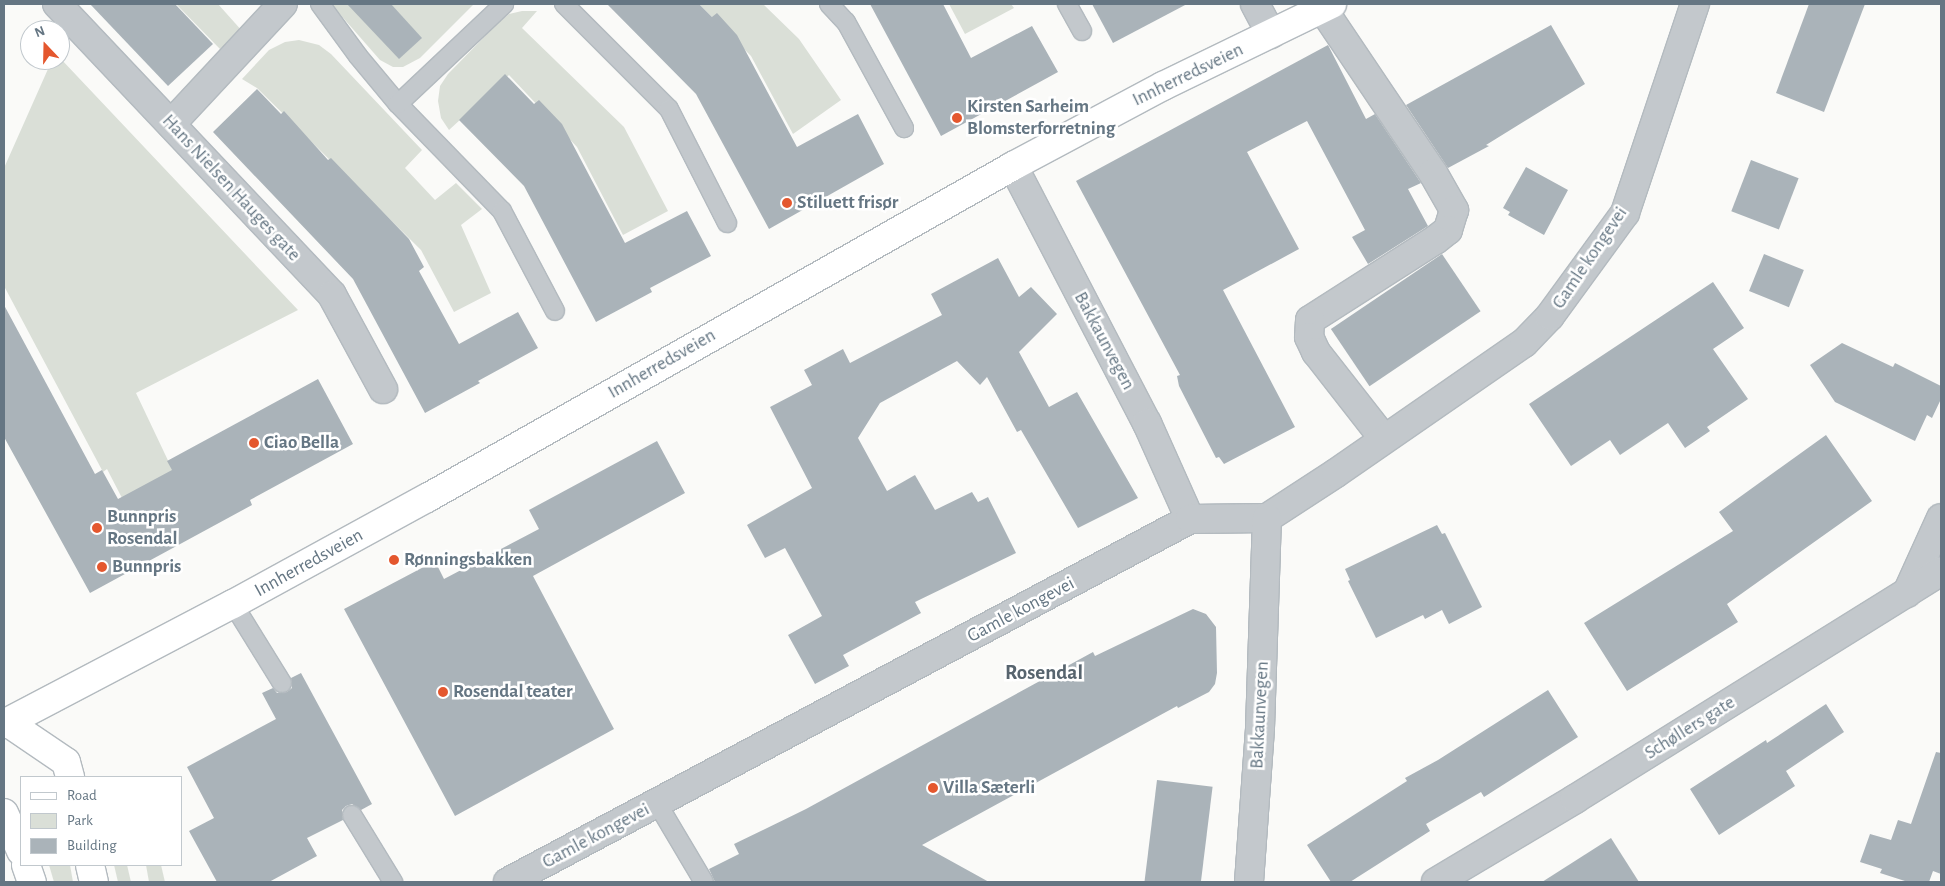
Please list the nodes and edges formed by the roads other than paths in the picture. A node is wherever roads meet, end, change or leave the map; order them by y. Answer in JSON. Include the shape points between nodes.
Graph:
{"nodes":[{"id":1,"x":57,"y":4,"type":"edge"},
{"id":2,"x":283,"y":4,"type":"edge"},
{"id":3,"x":320,"y":4,"type":"edge"},
{"id":4,"x":504,"y":4,"type":"edge"},
{"id":5,"x":564,"y":4,"type":"edge"},
{"id":6,"x":829,"y":4,"type":"edge"},
{"id":7,"x":1068,"y":4,"type":"edge"},
{"id":8,"x":1254,"y":4,"type":"edge"},
{"id":9,"x":1695,"y":4,"type":"edge"},
{"id":10,"x":1327,"y":6,"type":"edge"},
{"id":11,"x":1082,"y":31,"type":"dead end"},
{"id":12,"x":1270,"y":34,"type":"junction"},
{"id":13,"x":398,"y":104,"type":"junction"},
{"id":14,"x":171,"y":124,"type":"junction"},
{"id":15,"x":904,"y":128,"type":"dead end"},
{"id":16,"x":1013,"y":166,"type":"junction"},
{"id":17,"x":727,"y":223,"type":"dead end"},
{"id":18,"x":555,"y":311,"type":"dead end"},
{"id":19,"x":383,"y":389,"type":"dead end"},
{"id":20,"x":1384,"y":439,"type":"junction"},
{"id":21,"x":1267,"y":518,"type":"junction"},
{"id":22,"x":1941,"y":518,"type":"edge"},
{"id":23,"x":1190,"y":519,"type":"junction"},
{"id":24,"x":1941,"y":571,"type":"edge"},
{"id":25,"x":1907,"y":594,"type":"junction"},
{"id":26,"x":233,"y":604,"type":"junction"},
{"id":27,"x":282,"y":683,"type":"dead end"},
{"id":28,"x":4,"y":726,"type":"edge"},
{"id":29,"x":70,"y":776,"type":"edge"},
{"id":30,"x":658,"y":803,"type":"junction"},
{"id":31,"x":4,"y":813,"type":"edge"},
{"id":32,"x":352,"y":814,"type":"dead end"},
{"id":33,"x":20,"y":849,"type":"edge"},
{"id":34,"x":26,"y":866,"type":"edge"},
{"id":35,"x":90,"y":866,"type":"edge"},
{"id":36,"x":32,"y":882,"type":"edge"},
{"id":37,"x":94,"y":882,"type":"edge"},
{"id":38,"x":393,"y":882,"type":"edge"},
{"id":39,"x":508,"y":882,"type":"edge"},
{"id":40,"x":704,"y":882,"type":"edge"},
{"id":41,"x":1249,"y":882,"type":"edge"},
{"id":42,"x":1436,"y":882,"type":"edge"}],
"edges":[{"from":1,"to":14,"type":"street","name":"Hans Nielsen Hauges gate"},
{"from":2,"to":14,"type":"street"},
{"from":3,"to":13,"type":"lane"},
{"from":4,"to":13,"type":"lane"},
{"from":5,"to":17,"type":"lane","via":[[669,109]]},
{"from":6,"to":15,"type":"lane","via":[[846,22]]},
{"from":7,"to":11,"type":"lane"},
{"from":8,"to":12,"type":"street"},
{"from":9,"to":20,"type":"street","name":"Gamle kongevei","via":[[1625,213],[1550,316],[1524,343]]},
{"from":10,"to":12,"type":"main road","name":"Innherredsveien"},
{"from":10,"to":20,"type":"street","name":"Innherredsveien","via":[[1454,210],[1448,230],[1435,240],[1310,320],[1309,337],[1316,352]]},
{"from":12,"to":16,"type":"main road","name":"Innherredsveien","via":[[1162,86]]},
{"from":13,"to":18,"type":"lane","via":[[502,211]]},
{"from":14,"to":19,"type":"street","name":"Hans Nielsen Hauges gate","via":[[332,295]]},
{"from":16,"to":23,"type":"street","name":"Bakkaunvegen","via":[[1147,423]]},
{"from":16,"to":26,"type":"main road","name":"Innherredsveien","via":[[427,498]]},
{"from":20,"to":21,"type":"street","name":"Gamle kongevei"},
{"from":21,"to":23,"type":"street","name":"Gamle kongevei"},
{"from":21,"to":41,"type":"street","name":"Bakkaunvegen","via":[[1260,728]]},
{"from":22,"to":25,"type":"street"},
{"from":23,"to":30,"type":"street","name":"Gamle kongevei"},
{"from":24,"to":25,"type":"street","name":"Schøllers gate"},
{"from":25,"to":42,"type":"street","name":"Schøllers gate"},
{"from":26,"to":27,"type":"lane"},
{"from":26,"to":28,"type":"main road","name":"Innherredsveien"},
{"from":28,"to":29,"type":"main road","via":[[66,762]]},
{"from":30,"to":39,"type":"street","name":"Gamle kongevei"},
{"from":30,"to":40,"type":"lane","name":"Gamle kongevei"},
{"from":31,"to":33,"type":"main road"},
{"from":32,"to":38,"type":"lane"},
{"from":34,"to":36,"type":"main road"},
{"from":35,"to":37,"type":"main road"}]}
